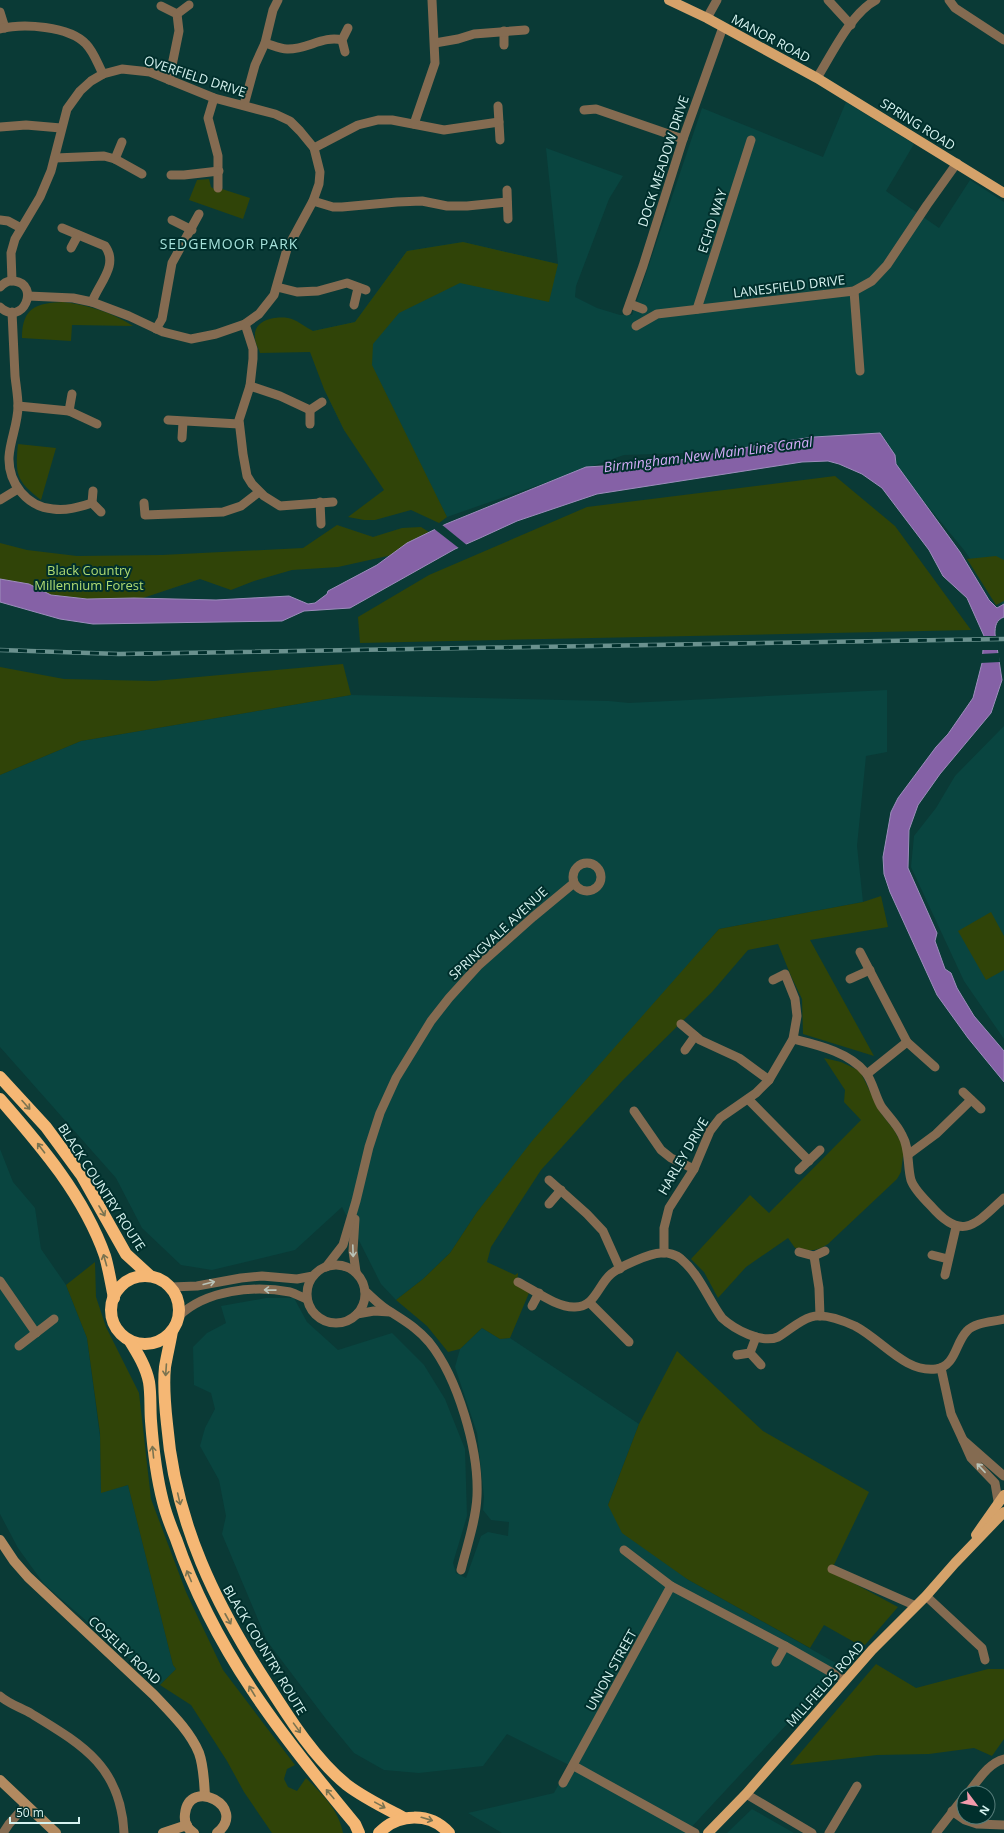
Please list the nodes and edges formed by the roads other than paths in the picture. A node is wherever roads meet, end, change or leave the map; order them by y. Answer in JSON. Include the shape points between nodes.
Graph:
{"nodes":[{"id":1,"x":278,"y":0,"type":"edge"},
{"id":2,"x":432,"y":0,"type":"edge"},
{"id":3,"x":669,"y":0,"type":"edge"},
{"id":4,"x":717,"y":0,"type":"edge"},
{"id":5,"x":828,"y":0,"type":"edge"},
{"id":6,"x":876,"y":0,"type":"edge"},
{"id":7,"x":949,"y":0,"type":"edge"},
{"id":8,"x":189,"y":5,"type":"dead end"},
{"id":9,"x":161,"y":6,"type":"dead end"},
{"id":10,"x":0,"y":12,"type":"edge"},
{"id":11,"x":177,"y":14,"type":"junction"},
{"id":12,"x":707,"y":18,"type":"junction"},
{"id":13,"x":851,"y":25,"type":"junction"},
{"id":14,"x":723,"y":27,"type":"junction"},
{"id":15,"x":348,"y":28,"type":"dead end"},
{"id":16,"x":2,"y":29,"type":"edge"},
{"id":17,"x":525,"y":30,"type":"dead end"},
{"id":18,"x":504,"y":31,"type":"junction"},
{"id":19,"x":342,"y":40,"type":"junction"},
{"id":20,"x":1004,"y":40,"type":"edge"},
{"id":21,"x":266,"y":43,"type":"junction"},
{"id":22,"x":435,"y":43,"type":"junction"},
{"id":23,"x":504,"y":45,"type":"dead end"},
{"id":24,"x":345,"y":52,"type":"dead end"},
{"id":25,"x":103,"y":74,"type":"junction"},
{"id":26,"x":817,"y":78,"type":"junction"},
{"id":27,"x":169,"y":80,"type":"junction"},
{"id":28,"x":214,"y":98,"type":"junction"},
{"id":29,"x":244,"y":105,"type":"junction"},
{"id":30,"x":498,"y":106,"type":"dead end"},
{"id":31,"x":584,"y":110,"type":"dead end"},
{"id":32,"x":499,"y":122,"type":"junction"},
{"id":33,"x":414,"y":124,"type":"junction"},
{"id":34,"x":0,"y":127,"type":"edge"},
{"id":35,"x":61,"y":128,"type":"junction"},
{"id":36,"x":683,"y":139,"type":"junction"},
{"id":37,"x":500,"y":140,"type":"dead end"},
{"id":38,"x":751,"y":140,"type":"dead end"},
{"id":39,"x":122,"y":142,"type":"dead end"},
{"id":40,"x":314,"y":148,"type":"junction"},
{"id":41,"x":56,"y":158,"type":"junction"},
{"id":42,"x":115,"y":159,"type":"junction"},
{"id":43,"x":957,"y":163,"type":"junction"},
{"id":44,"x":219,"y":171,"type":"junction"},
{"id":45,"x":142,"y":174,"type":"dead end"},
{"id":46,"x":171,"y":175,"type":"dead end"},
{"id":47,"x":218,"y":188,"type":"dead end"},
{"id":48,"x":507,"y":190,"type":"dead end"},
{"id":49,"x":1004,"y":193,"type":"edge"},
{"id":50,"x":313,"y":201,"type":"junction"},
{"id":51,"x":507,"y":202,"type":"junction"},
{"id":52,"x":199,"y":214,"type":"dead end"},
{"id":53,"x":508,"y":219,"type":"dead end"},
{"id":54,"x":0,"y":220,"type":"edge"},
{"id":55,"x":172,"y":220,"type":"dead end"},
{"id":56,"x":21,"y":228,"type":"junction"},
{"id":57,"x":62,"y":228,"type":"dead end"},
{"id":58,"x":192,"y":230,"type":"junction"},
{"id":59,"x":78,"y":235,"type":"junction"},
{"id":60,"x":71,"y":248,"type":"dead end"},
{"id":61,"x":12,"y":281,"type":"junction"},
{"id":62,"x":0,"y":287,"type":"edge"},
{"id":63,"x":277,"y":287,"type":"junction"},
{"id":64,"x":854,"y":291,"type":"junction"},
{"id":65,"x":28,"y":296,"type":"junction"},
{"id":66,"x":92,"y":302,"type":"junction"},
{"id":67,"x":354,"y":305,"type":"dead end"},
{"id":68,"x":0,"y":307,"type":"edge"},
{"id":69,"x":643,"y":309,"type":"dead end"},
{"id":70,"x":697,"y":310,"type":"junction"},
{"id":71,"x":12,"y":312,"type":"junction"},
{"id":72,"x":245,"y":324,"type":"junction"},
{"id":73,"x":636,"y":326,"type":"dead end"},
{"id":74,"x":156,"y":329,"type":"junction"},
{"id":75,"x":860,"y":370,"type":"dead end"},
{"id":76,"x":250,"y":386,"type":"junction"},
{"id":77,"x":72,"y":394,"type":"dead end"},
{"id":78,"x":322,"y":402,"type":"dead end"},
{"id":79,"x":18,"y":406,"type":"junction"},
{"id":80,"x":310,"y":410,"type":"junction"},
{"id":81,"x":69,"y":411,"type":"junction"},
{"id":82,"x":168,"y":420,"type":"dead end"},
{"id":83,"x":183,"y":422,"type":"junction"},
{"id":84,"x":97,"y":424,"type":"dead end"},
{"id":85,"x":239,"y":424,"type":"junction"},
{"id":86,"x":310,"y":424,"type":"dead end"},
{"id":87,"x":182,"y":438,"type":"dead end"},
{"id":88,"x":4,"y":454,"type":"edge"},
{"id":89,"x":18,"y":489,"type":"junction"},
{"id":90,"x":93,"y":491,"type":"dead end"},
{"id":91,"x":259,"y":492,"type":"junction"},
{"id":92,"x":0,"y":500,"type":"edge"},
{"id":93,"x":320,"y":502,"type":"junction"},
{"id":94,"x":333,"y":502,"type":"dead end"},
{"id":95,"x":92,"y":503,"type":"junction"},
{"id":96,"x":144,"y":503,"type":"dead end"},
{"id":97,"x":101,"y":512,"type":"dead end"},
{"id":98,"x":320,"y":524,"type":"dead end"},
{"id":99,"x":574,"y":883,"type":"dead end"},
{"id":100,"x":860,"y":952,"type":"dead end"},
{"id":101,"x":870,"y":970,"type":"junction"},
{"id":102,"x":850,"y":979,"type":"dead end"},
{"id":103,"x":773,"y":980,"type":"dead end"},
{"id":104,"x":681,"y":1024,"type":"dead end"},
{"id":105,"x":695,"y":1036,"type":"junction"},
{"id":106,"x":793,"y":1039,"type":"junction"},
{"id":107,"x":907,"y":1042,"type":"junction"},
{"id":108,"x":685,"y":1050,"type":"dead end"},
{"id":109,"x":935,"y":1067,"type":"dead end"},
{"id":110,"x":867,"y":1074,"type":"junction"},
{"id":111,"x":0,"y":1077,"type":"edge"},
{"id":112,"x":769,"y":1080,"type":"junction"},
{"id":113,"x":963,"y":1092,"type":"dead end"},
{"id":114,"x":0,"y":1099,"type":"edge"},
{"id":115,"x":748,"y":1099,"type":"junction"},
{"id":116,"x":971,"y":1100,"type":"junction"},
{"id":117,"x":981,"y":1109,"type":"dead end"},
{"id":118,"x":634,"y":1111,"type":"dead end"},
{"id":119,"x":820,"y":1150,"type":"dead end"},
{"id":120,"x":909,"y":1154,"type":"junction"},
{"id":121,"x":809,"y":1161,"type":"junction"},
{"id":122,"x":694,"y":1169,"type":"junction"},
{"id":123,"x":799,"y":1170,"type":"dead end"},
{"id":124,"x":549,"y":1180,"type":"dead end"},
{"id":125,"x":561,"y":1190,"type":"junction"},
{"id":126,"x":1004,"y":1198,"type":"edge"},
{"id":127,"x":356,"y":1201,"type":"junction"},
{"id":128,"x":549,"y":1204,"type":"dead end"},
{"id":129,"x":956,"y":1227,"type":"junction"},
{"id":130,"x":825,"y":1251,"type":"dead end"},
{"id":131,"x":799,"y":1252,"type":"dead end"},
{"id":132,"x":664,"y":1253,"type":"junction"},
{"id":133,"x":932,"y":1255,"type":"dead end"},
{"id":134,"x":814,"y":1256,"type":"junction"},
{"id":135,"x":948,"y":1259,"type":"junction"},
{"id":136,"x":326,"y":1267,"type":"junction"},
{"id":137,"x":620,"y":1269,"type":"junction"},
{"id":138,"x":356,"y":1272,"type":"junction"},
{"id":139,"x":945,"y":1275,"type":"dead end"},
{"id":140,"x":150,"y":1276,"type":"junction"},
{"id":141,"x":313,"y":1276,"type":"junction"},
{"id":142,"x":0,"y":1281,"type":"edge"},
{"id":143,"x":518,"y":1282,"type":"dead end"},
{"id":144,"x":171,"y":1287,"type":"junction"},
{"id":145,"x":365,"y":1291,"type":"junction"},
{"id":146,"x":539,"y":1293,"type":"junction"},
{"id":147,"x":114,"y":1298,"type":"junction"},
{"id":148,"x":307,"y":1300,"type":"junction"},
{"id":149,"x":590,"y":1303,"type":"junction"},
{"id":150,"x":532,"y":1306,"type":"dead end"},
{"id":151,"x":390,"y":1312,"type":"junction"},
{"id":152,"x":357,"y":1314,"type":"junction"},
{"id":153,"x":179,"y":1316,"type":"junction"},
{"id":154,"x":820,"y":1316,"type":"junction"},
{"id":155,"x":54,"y":1319,"type":"dead end"},
{"id":156,"x":1004,"y":1319,"type":"edge"},
{"id":157,"x":172,"y":1331,"type":"junction"},
{"id":158,"x":36,"y":1333,"type":"junction"},
{"id":159,"x":756,"y":1337,"type":"junction"},
{"id":160,"x":130,"y":1340,"type":"junction"},
{"id":161,"x":629,"y":1342,"type":"dead end"},
{"id":162,"x":19,"y":1346,"type":"dead end"},
{"id":163,"x":750,"y":1353,"type":"junction"},
{"id":164,"x":737,"y":1355,"type":"dead end"},
{"id":165,"x":761,"y":1365,"type":"dead end"},
{"id":166,"x":941,"y":1368,"type":"junction"},
{"id":167,"x":963,"y":1440,"type":"junction"},
{"id":168,"x":1004,"y":1476,"type":"edge"},
{"id":169,"x":1001,"y":1498,"type":"edge"},
{"id":170,"x":1004,"y":1512,"type":"edge"},
{"id":171,"x":0,"y":1540,"type":"edge"},
{"id":172,"x":624,"y":1550,"type":"dead end"},
{"id":173,"x":964,"y":1554,"type":"junction"},
{"id":174,"x":832,"y":1569,"type":"dead end"},
{"id":175,"x":461,"y":1570,"type":"dead end"},
{"id":176,"x":671,"y":1586,"type":"junction"},
{"id":177,"x":926,"y":1596,"type":"junction"},
{"id":178,"x":916,"y":1606,"type":"junction"},
{"id":179,"x":785,"y":1646,"type":"junction"},
{"id":180,"x":985,"y":1660,"type":"dead end"},
{"id":181,"x":776,"y":1662,"type":"dead end"},
{"id":182,"x":845,"y":1680,"type":"junction"},
{"id":183,"x":0,"y":1696,"type":"edge"},
{"id":184,"x":1003,"y":1759,"type":"edge"},
{"id":185,"x":574,"y":1766,"type":"junction"},
{"id":186,"x":0,"y":1780,"type":"edge"},
{"id":187,"x":563,"y":1783,"type":"dead end"},
{"id":188,"x":975,"y":1785,"type":"edge"},
{"id":189,"x":857,"y":1786,"type":"dead end"},
{"id":190,"x":746,"y":1794,"type":"junction"},
{"id":191,"x":205,"y":1796,"type":"junction"},
{"id":192,"x":26,"y":1805,"type":"junction"},
{"id":193,"x":956,"y":1806,"type":"edge"},
{"id":194,"x":952,"y":1811,"type":"junction"},
{"id":195,"x":404,"y":1818,"type":"junction"},
{"id":196,"x":1004,"y":1825,"type":"edge"},
{"id":197,"x":190,"y":1829,"type":"edge"},
{"id":198,"x":991,"y":1829,"type":"edge"},
{"id":199,"x":224,"y":1831,"type":"edge"},
{"id":200,"x":449,"y":1832,"type":"edge"},
{"id":201,"x":3,"y":1833,"type":"edge"},
{"id":202,"x":56,"y":1833,"type":"edge"},
{"id":203,"x":124,"y":1833,"type":"edge"},
{"id":204,"x":163,"y":1833,"type":"edge"},
{"id":205,"x":359,"y":1833,"type":"edge"},
{"id":206,"x":379,"y":1833,"type":"edge"},
{"id":207,"x":695,"y":1833,"type":"edge"},
{"id":208,"x":708,"y":1833,"type":"edge"},
{"id":209,"x":812,"y":1833,"type":"edge"},
{"id":210,"x":829,"y":1833,"type":"edge"},
{"id":211,"x":936,"y":1833,"type":"edge"}],
"edges":[{"from":1,"to":21,"type":"street","via":[[273,10]]},
{"from":2,"to":22,"type":"street"},
{"from":3,"to":12,"type":"main road","name":"MANOR ROAD"},
{"from":4,"to":12,"type":"street"},
{"from":5,"to":13,"type":"street"},
{"from":6,"to":13,"type":"street"},
{"from":7,"to":20,"type":"street","via":[[955,8]]},
{"from":8,"to":11,"type":"street"},
{"from":9,"to":11,"type":"street"},
{"from":10,"to":16,"type":"street"},
{"from":11,"to":27,"type":"street","via":[[179,31]]},
{"from":12,"to":14,"type":"main road","name":"MANOR ROAD"},
{"from":13,"to":26,"type":"street"},
{"from":14,"to":26,"type":"main road","name":"MANOR ROAD"},
{"from":14,"to":36,"type":"street","name":"DOCK MEADOW DRIVE"},
{"from":15,"to":19,"type":"street"},
{"from":16,"to":25,"type":"street","via":[[24,26],[66,31],[86,43]]},
{"from":17,"to":18,"type":"street"},
{"from":18,"to":22,"type":"street","via":[[474,34]]},
{"from":18,"to":23,"type":"street"},
{"from":19,"to":21,"type":"street","via":[[334,38],[286,49]]},
{"from":19,"to":24,"type":"street"},
{"from":21,"to":29,"type":"street","via":[[255,64]]},
{"from":22,"to":33,"type":"street","via":[[434,72]]},
{"from":25,"to":27,"type":"street","name":"OVERFIELD DRIVE","via":[[122,69],[134,70],[150,72]]},
{"from":25,"to":35,"type":"street","name":"OVERFIELD DRIVE","via":[[91,81],[76,96],[67,109]]},
{"from":26,"to":43,"type":"main road","name":"SPRING ROAD"},
{"from":27,"to":28,"type":"street","name":"OVERFIELD DRIVE"},
{"from":28,"to":29,"type":"street","name":"OVERFIELD DRIVE"},
{"from":28,"to":44,"type":"street","via":[[208,118],[218,156]]},
{"from":29,"to":40,"type":"street","name":"OVERFIELD DRIVE","via":[[275,114],[290,122]]},
{"from":30,"to":32,"type":"street"},
{"from":31,"to":36,"type":"street","via":[[596,109]]},
{"from":32,"to":33,"type":"street","via":[[444,130]]},
{"from":32,"to":37,"type":"street"},
{"from":33,"to":40,"type":"street","via":[[392,120],[369,122],[349,128]]},
{"from":34,"to":35,"type":"street","via":[[26,124]]},
{"from":35,"to":41,"type":"street","name":"OVERFIELD DRIVE"},
{"from":36,"to":69,"type":"street","name":"DOCK MEADOW DRIVE","via":[[629,308]]},
{"from":38,"to":70,"type":"street","name":"ECHO WAY"},
{"from":39,"to":42,"type":"street"},
{"from":40,"to":50,"type":"street","name":"OVERFIELD DRIVE","via":[[320,172]]},
{"from":41,"to":42,"type":"street","via":[[104,156]]},
{"from":41,"to":56,"type":"street","name":"OVERFIELD DRIVE","via":[[40,197]]},
{"from":42,"to":45,"type":"street"},
{"from":43,"to":49,"type":"main road","name":"SPRING ROAD"},
{"from":43,"to":64,"type":"street","name":"LANESFIELD DRIVE","via":[[887,265],[872,281]]},
{"from":44,"to":46,"type":"street"},
{"from":44,"to":47,"type":"street"},
{"from":48,"to":51,"type":"street"},
{"from":50,"to":51,"type":"street","via":[[342,208],[422,201],[447,206]]},
{"from":50,"to":63,"type":"street","name":"OVERFIELD DRIVE","via":[[287,249]]},
{"from":51,"to":53,"type":"street"},
{"from":52,"to":58,"type":"street"},
{"from":54,"to":56,"type":"street"},
{"from":55,"to":58,"type":"street"},
{"from":56,"to":61,"type":"street","name":"OVERFIELD DRIVE","via":[[11,253]]},
{"from":57,"to":59,"type":"street"},
{"from":58,"to":74,"type":"street","via":[[172,263],[162,319]]},
{"from":59,"to":60,"type":"street"},
{"from":59,"to":66,"type":"street","via":[[105,246],[111,258],[109,268]]},
{"from":61,"to":62,"type":"street"},
{"from":61,"to":65,"type":"street","via":[[22,285]]},
{"from":63,"to":67,"type":"street","via":[[297,292],[318,291],[347,283],[362,289]]},
{"from":63,"to":72,"type":"street","name":"OVERFIELD DRIVE","via":[[265,308]]},
{"from":64,"to":70,"type":"street","name":"LANESFIELD DRIVE"},
{"from":64,"to":75,"type":"street"},
{"from":65,"to":66,"type":"street","name":"OVERFIELD DRIVE","via":[[73,298]]},
{"from":65,"to":71,"type":"street","via":[[22,309]]},
{"from":66,"to":74,"type":"street","name":"OVERFIELD DRIVE"},
{"from":68,"to":71,"type":"street"},
{"from":70,"to":73,"type":"street","name":"LANESFIELD DRIVE","via":[[657,314]]},
{"from":71,"to":79,"type":"street"},
{"from":72,"to":74,"type":"street","name":"OVERFIELD DRIVE","via":[[191,339]]},
{"from":72,"to":76,"type":"street","via":[[253,349]]},
{"from":76,"to":80,"type":"street"},
{"from":76,"to":85,"type":"street"},
{"from":77,"to":81,"type":"street"},
{"from":78,"to":80,"type":"street"},
{"from":79,"to":81,"type":"street"},
{"from":79,"to":88,"type":"street","via":[[17,422]]},
{"from":80,"to":86,"type":"street"},
{"from":81,"to":84,"type":"street"},
{"from":82,"to":83,"type":"street"},
{"from":83,"to":85,"type":"street"},
{"from":83,"to":87,"type":"street"},
{"from":85,"to":91,"type":"street","via":[[247,476]]},
{"from":88,"to":89,"type":"street"},
{"from":89,"to":92,"type":"street"},
{"from":89,"to":95,"type":"street","via":[[35,503],[52,509],[68,509]]},
{"from":90,"to":95,"type":"street"},
{"from":91,"to":93,"type":"street","via":[[280,506]]},
{"from":91,"to":96,"type":"street","via":[[241,506],[223,512],[145,515]]},
{"from":93,"to":94,"type":"street"},
{"from":93,"to":98,"type":"street"},
{"from":95,"to":97,"type":"street"},
{"from":99,"to":127,"type":"street","name":"SPRINGVALE AVENUE","via":[[478,966],[431,1021],[396,1078],[380,1113]]},
{"from":100,"to":101,"type":"street"},
{"from":101,"to":102,"type":"street"},
{"from":101,"to":107,"type":"street"},
{"from":103,"to":106,"type":"street","name":"HARLEY DRIVE","via":[[785,974],[795,999],[797,1016]]},
{"from":104,"to":105,"type":"street"},
{"from":105,"to":108,"type":"street"},
{"from":105,"to":112,"type":"street","via":[[739,1058]]},
{"from":106,"to":110,"type":"street","via":[[827,1048],[860,1066]]},
{"from":106,"to":112,"type":"street","name":"HARLEY DRIVE"},
{"from":107,"to":109,"type":"street"},
{"from":107,"to":110,"type":"street"},
{"from":110,"to":120,"type":"street","via":[[881,1105],[903,1136]]},
{"from":111,"to":140,"type":"highway","name":"BLACK COUNTRY ROUTE","one_way":true,"via":[[46,1127],[82,1176],[126,1254]]},
{"from":112,"to":115,"type":"street","name":"HARLEY DRIVE"},
{"from":113,"to":116,"type":"street"},
{"from":147,"to":114,"type":"highway","name":"BLACK COUNTRY ROUTE","one_way":true,"via":[[105,1256],[67,1183]]},
{"from":115,"to":121,"type":"street"},
{"from":115,"to":122,"type":"street","name":"HARLEY DRIVE","via":[[720,1118],[710,1130]]},
{"from":116,"to":117,"type":"street"},
{"from":116,"to":120,"type":"street","via":[[936,1134]]},
{"from":118,"to":122,"type":"street","via":[[661,1150]]},
{"from":119,"to":121,"type":"street"},
{"from":120,"to":129,"type":"street","via":[[911,1180],[914,1185],[939,1216]]},
{"from":121,"to":123,"type":"street"},
{"from":122,"to":132,"type":"street","name":"HARLEY DRIVE","via":[[669,1208],[664,1228]]},
{"from":124,"to":125,"type":"street"},
{"from":125,"to":128,"type":"street"},
{"from":125,"to":137,"type":"street","via":[[603,1231]]},
{"from":126,"to":129,"type":"street","via":[[973,1224]]},
{"from":127,"to":136,"type":"street","name":"SPRINGVALE AVENUE","via":[[343,1245]]},
{"from":127,"to":138,"type":"street","name":"SPRINGVALE AVENUE","one_way":true,"via":[[352,1251]]},
{"from":129,"to":135,"type":"street"},
{"from":130,"to":134,"type":"street"},
{"from":131,"to":134,"type":"street"},
{"from":132,"to":137,"type":"street","via":[[653,1254]]},
{"from":132,"to":159,"type":"street","via":[[678,1256],[691,1269],[715,1309],[728,1324]]},
{"from":133,"to":135,"type":"street"},
{"from":134,"to":154,"type":"street"},
{"from":135,"to":139,"type":"street"},
{"from":136,"to":138,"type":"street","via":[[341,1266]]},
{"from":136,"to":141,"type":"street"},
{"from":137,"to":149,"type":"street","via":[[611,1274]]},
{"from":138,"to":145,"type":"street"},
{"from":140,"to":144,"type":"highway"},
{"from":140,"to":147,"type":"highway","via":[[128,1281]]},
{"from":144,"to":141,"type":"street","one_way":true,"via":[[197,1286],[262,1276],[297,1279]]},
{"from":141,"to":148,"type":"street","via":[[307,1290]]},
{"from":142,"to":158,"type":"street"},
{"from":143,"to":146,"type":"street"},
{"from":144,"to":153,"type":"highway","via":[[178,1301]]},
{"from":145,"to":151,"type":"street"},
{"from":145,"to":152,"type":"street","via":[[363,1306]]},
{"from":146,"to":149,"type":"street","via":[[561,1306],[576,1308]]},
{"from":146,"to":150,"type":"street"},
{"from":147,"to":160,"type":"highway","via":[[111,1313],[114,1323],[119,1332]]},
{"from":148,"to":152,"type":"street","via":[[312,1312],[326,1322],[341,1323]]},
{"from":148,"to":153,"type":"street","one_way":true,"via":[[292,1293],[275,1290],[234,1292],[203,1300]]},
{"from":149,"to":161,"type":"street"},
{"from":151,"to":152,"type":"street"},
{"from":151,"to":175,"type":"street","via":[[411,1324],[429,1342],[446,1369],[464,1412],[475,1458],[477,1496],[473,1527]]},
{"from":153,"to":157,"type":"highway"},
{"from":154,"to":159,"type":"street","via":[[797,1323],[776,1338]]},
{"from":154,"to":166,"type":"street","via":[[855,1326],[911,1366],[927,1370]]},
{"from":155,"to":158,"type":"street"},
{"from":156,"to":166,"type":"street","via":[[967,1330],[951,1360]]},
{"from":157,"to":160,"type":"highway","via":[[156,1342],[143,1344]]},
{"from":157,"to":195,"type":"highway","name":"BLACK COUNTRY ROUTE","one_way":true,"via":[[165,1368],[169,1453],[180,1507],[211,1587],[255,1666],[286,1713],[331,1771],[357,1792]]},
{"from":158,"to":162,"type":"street"},
{"from":159,"to":163,"type":"street"},
{"from":205,"to":160,"type":"highway","one_way":true,"via":[[355,1824],[309,1769],[258,1700],[196,1592],[163,1503],[153,1455],[149,1383]]},
{"from":163,"to":164,"type":"street"},
{"from":163,"to":165,"type":"street"},
{"from":166,"to":167,"type":"street","via":[[951,1414]]},
{"from":167,"to":168,"type":"street"},
{"from":169,"to":167,"type":"street","one_way":true,"via":[[995,1483],[971,1458]]},
{"from":169,"to":173,"type":"main road","name":"MILLFIELDS ROAD"},
{"from":170,"to":173,"type":"main road","name":"MILLFIELDS ROAD"},
{"from":171,"to":191,"type":"street","name":"COSELEY ROAD","via":[[28,1577],[172,1714],[199,1753]]},
{"from":172,"to":176,"type":"street"},
{"from":173,"to":177,"type":"main road","name":"MILLFIELDS ROAD"},
{"from":174,"to":178,"type":"street"},
{"from":176,"to":179,"type":"street"},
{"from":176,"to":185,"type":"street","name":"UNION STREET"},
{"from":177,"to":178,"type":"main road","name":"MILLFIELDS ROAD"},
{"from":177,"to":180,"type":"street","via":[[982,1648]]},
{"from":178,"to":182,"type":"main road","name":"MILLFIELDS ROAD"},
{"from":179,"to":181,"type":"street"},
{"from":179,"to":182,"type":"street"},
{"from":182,"to":190,"type":"main road","name":"MILLFIELDS ROAD"},
{"from":183,"to":203,"type":"street","via":[[68,1736],[95,1758],[111,1780],[123,1813]]},
{"from":184,"to":188,"type":"street","via":[[987,1770]]},
{"from":185,"to":187,"type":"street","name":"UNION STREET"},
{"from":185,"to":207,"type":"street"},
{"from":186,"to":192,"type":"street"},
{"from":189,"to":210,"type":"street"},
{"from":190,"to":208,"type":"main road","name":"MILLFIELDS ROAD"},
{"from":190,"to":209,"type":"street"},
{"from":191,"to":197,"type":"street","via":[[194,1800],[186,1810],[185,1816]]},
{"from":191,"to":199,"type":"street","via":[[212,1797],[222,1804],[226,1818]]},
{"from":192,"to":201,"type":"street"},
{"from":192,"to":202,"type":"street"},
{"from":193,"to":194,"type":"street"},
{"from":194,"to":198,"type":"street","via":[[965,1820]]},
{"from":194,"to":211,"type":"street"},
{"from":195,"to":200,"type":"highway","one_way":true,"via":[[427,1819]]},
{"from":195,"to":206,"type":"highway","via":[[390,1824]]},
{"from":196,"to":198,"type":"street"},
{"from":197,"to":204,"type":"street"}]}
